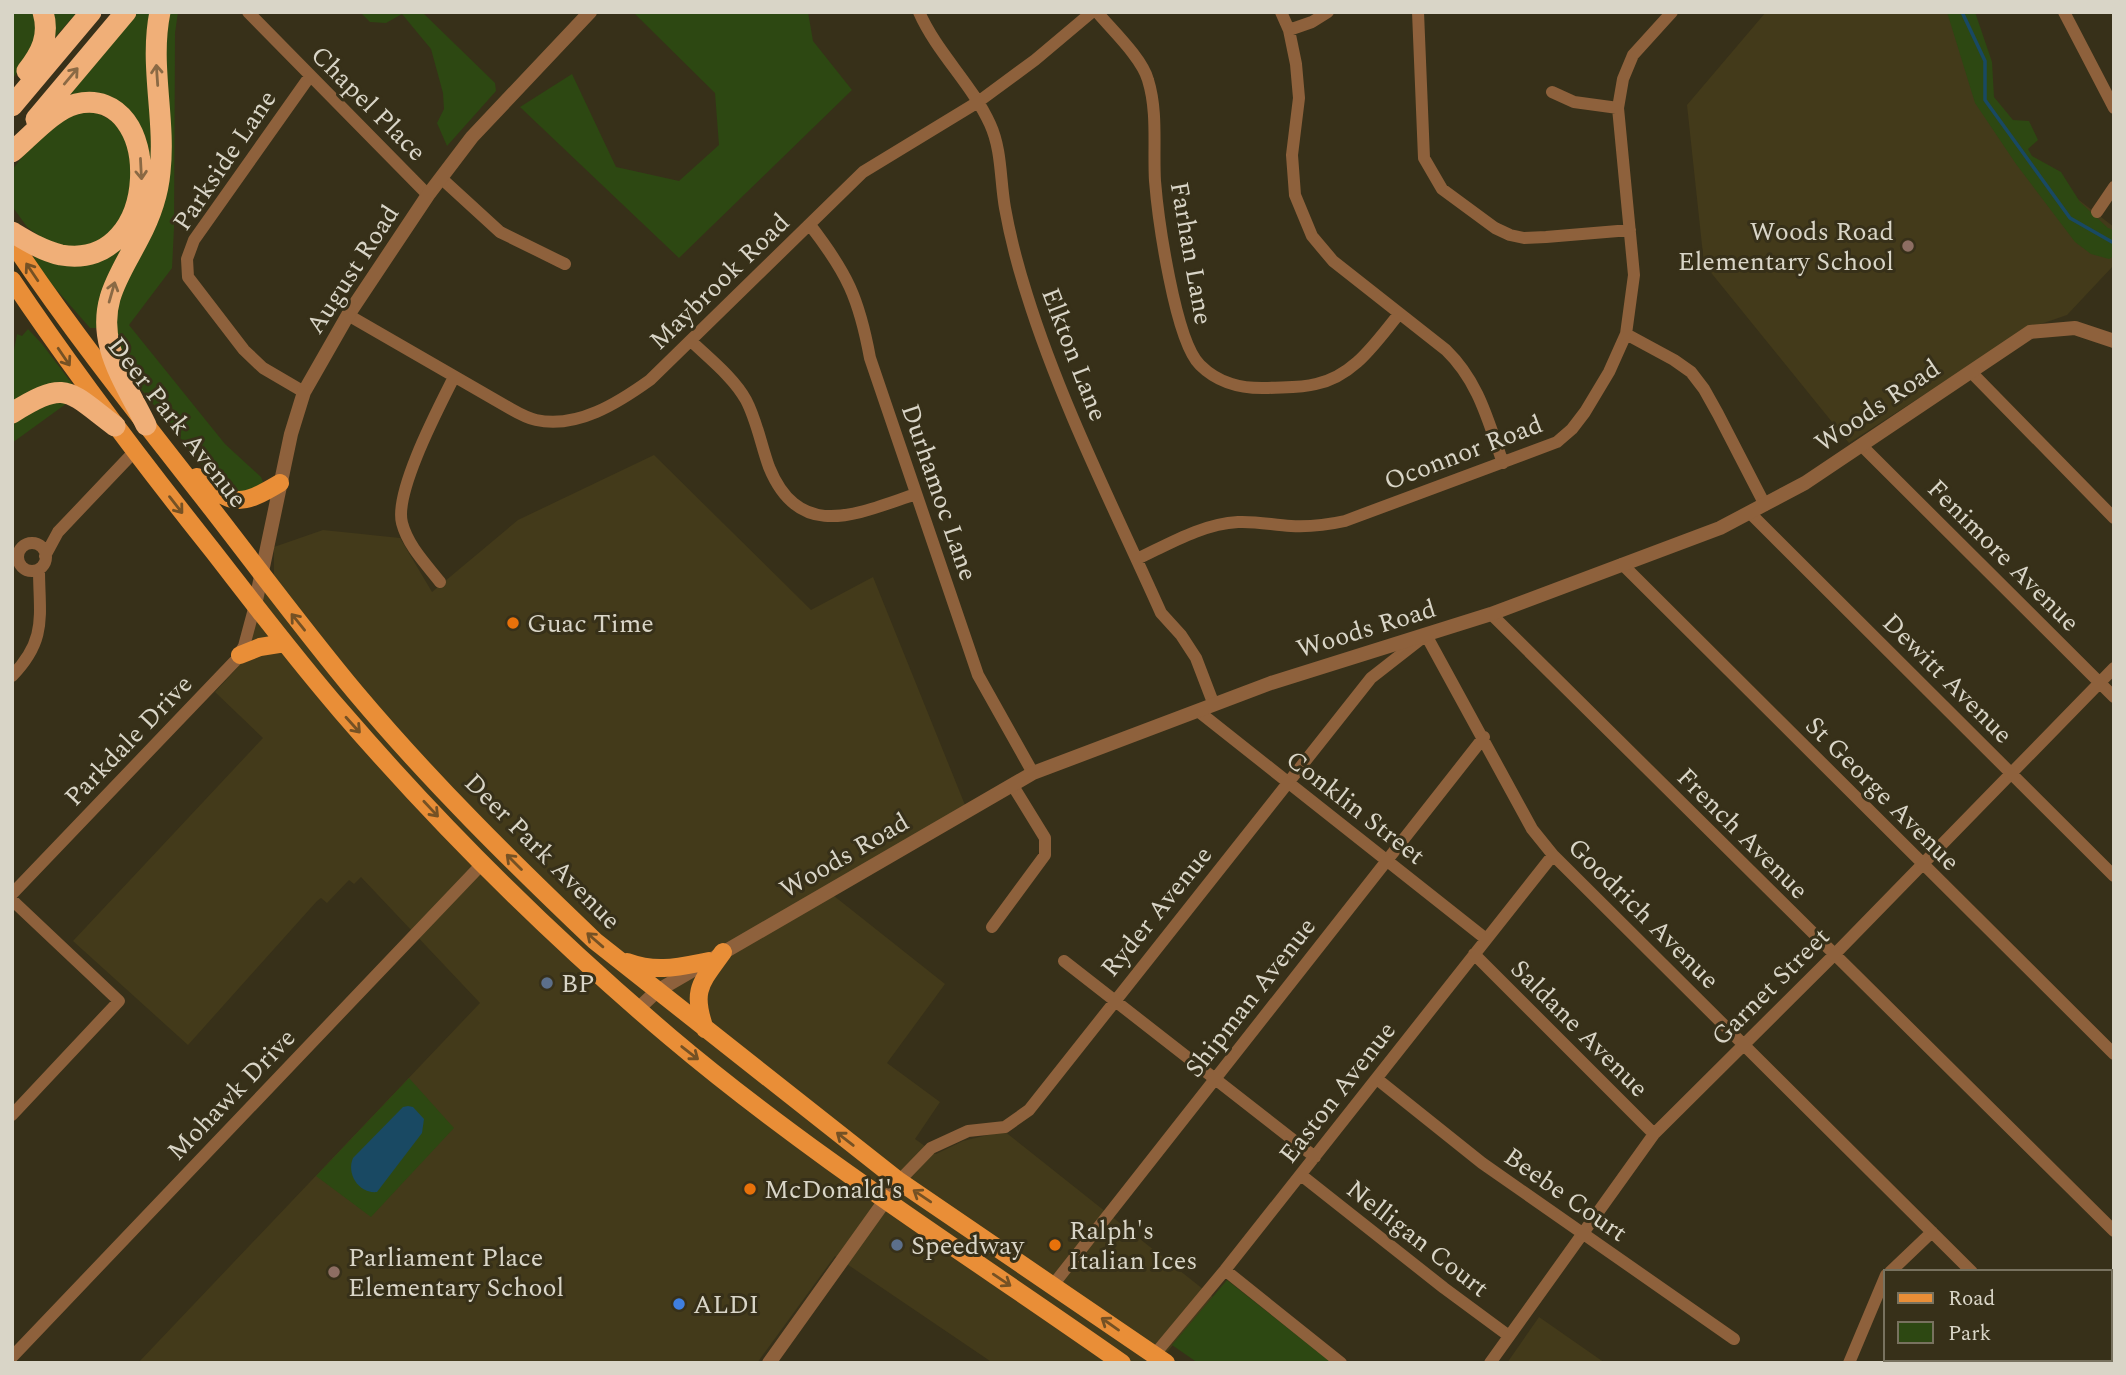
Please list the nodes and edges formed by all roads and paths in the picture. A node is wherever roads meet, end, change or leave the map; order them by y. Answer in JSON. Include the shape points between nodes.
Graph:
{"nodes":[{"id":1,"x":43,"y":12,"type":"edge"},
{"id":2,"x":91,"y":12,"type":"edge"},
{"id":3,"x":126,"y":12,"type":"edge"},
{"id":4,"x":160,"y":12,"type":"edge"},
{"id":5,"x":248,"y":12,"type":"edge"},
{"id":6,"x":590,"y":12,"type":"edge"},
{"id":7,"x":919,"y":12,"type":"edge"},
{"id":8,"x":1095,"y":12,"type":"edge"},
{"id":9,"x":1282,"y":12,"type":"edge"},
{"id":10,"x":1328,"y":12,"type":"edge"},
{"id":11,"x":1418,"y":12,"type":"edge"},
{"id":12,"x":1672,"y":12,"type":"edge"},
{"id":13,"x":2064,"y":12,"type":"edge"},
{"id":14,"x":1289,"y":30,"type":"junction"},
{"id":15,"x":310,"y":76,"type":"junction"},
{"id":16,"x":1552,"y":92,"type":"dead end"},
{"id":17,"x":12,"y":96,"type":"edge"},
{"id":18,"x":978,"y":102,"type":"junction"},
{"id":19,"x":12,"y":106,"type":"edge"},
{"id":20,"x":1619,"y":108,"type":"junction"},
{"id":21,"x":2114,"y":108,"type":"edge"},
{"id":22,"x":12,"y":150,"type":"edge"},
{"id":23,"x":441,"y":178,"type":"junction"},
{"id":24,"x":2114,"y":187,"type":"edge"},
{"id":25,"x":428,"y":195,"type":"junction"},
{"id":26,"x":2097,"y":212,"type":"dead end"},
{"id":27,"x":810,"y":225,"type":"junction"},
{"id":28,"x":1629,"y":230,"type":"junction"},
{"id":29,"x":12,"y":232,"type":"edge"},
{"id":30,"x":12,"y":242,"type":"edge"},
{"id":31,"x":565,"y":264,"type":"dead end"},
{"id":32,"x":12,"y":280,"type":"edge"},
{"id":33,"x":348,"y":314,"type":"junction"},
{"id":34,"x":1399,"y":314,"type":"junction"},
{"id":35,"x":1626,"y":334,"type":"junction"},
{"id":36,"x":691,"y":341,"type":"junction"},
{"id":37,"x":2114,"y":341,"type":"edge"},
{"id":38,"x":1970,"y":372,"type":"junction"},
{"id":39,"x":454,"y":377,"type":"junction"},
{"id":40,"x":304,"y":392,"type":"junction"},
{"id":41,"x":12,"y":413,"type":"edge"},
{"id":42,"x":146,"y":425,"type":"junction"},
{"id":43,"x":115,"y":426,"type":"junction"},
{"id":44,"x":1861,"y":445,"type":"junction"},
{"id":45,"x":134,"y":452,"type":"junction"},
{"id":46,"x":171,"y":457,"type":"junction"},
{"id":47,"x":1503,"y":463,"type":"junction"},
{"id":48,"x":280,"y":483,"type":"junction"},
{"id":49,"x":916,"y":494,"type":"junction"},
{"id":50,"x":1765,"y":505,"type":"junction"},
{"id":51,"x":1750,"y":513,"type":"junction"},
{"id":52,"x":2114,"y":518,"type":"edge"},
{"id":53,"x":58,"y":532,"type":"junction"},
{"id":54,"x":21,"y":552,"type":"edge"},
{"id":55,"x":1137,"y":559,"type":"junction"},
{"id":56,"x":42,"y":563,"type":"junction"},
{"id":57,"x":1622,"y":564,"type":"junction"},
{"id":58,"x":262,"y":574,"type":"junction"},
{"id":59,"x":440,"y":582,"type":"dead end"},
{"id":60,"x":39,"y":592,"type":"junction"},
{"id":61,"x":255,"y":605,"type":"junction"},
{"id":62,"x":1491,"y":614,"type":"junction"},
{"id":63,"x":1426,"y":635,"type":"junction"},
{"id":64,"x":285,"y":643,"type":"junction"},
{"id":65,"x":240,"y":655,"type":"junction"},
{"id":66,"x":2114,"y":668,"type":"edge"},
{"id":67,"x":12,"y":676,"type":"edge"},
{"id":68,"x":2099,"y":683,"type":"junction"},
{"id":69,"x":2114,"y":697,"type":"edge"},
{"id":70,"x":1214,"y":705,"type":"junction"},
{"id":71,"x":1198,"y":711,"type":"junction"},
{"id":72,"x":1484,"y":737,"type":"junction"},
{"id":73,"x":1033,"y":773,"type":"junction"},
{"id":74,"x":2011,"y":774,"type":"junction"},
{"id":75,"x":1288,"y":782,"type":"junction"},
{"id":76,"x":1013,"y":786,"type":"junction"},
{"id":77,"x":1553,"y":855,"type":"junction"},
{"id":78,"x":1387,"y":860,"type":"junction"},
{"id":79,"x":483,"y":863,"type":"junction"},
{"id":80,"x":1922,"y":864,"type":"junction"},
{"id":81,"x":2114,"y":876,"type":"edge"},
{"id":82,"x":12,"y":894,"type":"edge"},
{"id":83,"x":12,"y":900,"type":"edge"},
{"id":84,"x":992,"y":927,"type":"dead end"},
{"id":85,"x":1486,"y":939,"type":"junction"},
{"id":86,"x":1474,"y":954,"type":"junction"},
{"id":87,"x":1834,"y":955,"type":"junction"},
{"id":88,"x":716,"y":956,"type":"junction"},
{"id":89,"x":616,"y":958,"type":"junction"},
{"id":90,"x":1064,"y":961,"type":"dead end"},
{"id":91,"x":657,"y":991,"type":"junction"},
{"id":92,"x":1114,"y":1000,"type":"junction"},
{"id":93,"x":639,"y":1008,"type":"junction"},
{"id":94,"x":705,"y":1029,"type":"junction"},
{"id":95,"x":1744,"y":1044,"type":"junction"},
{"id":96,"x":2114,"y":1054,"type":"edge"},
{"id":97,"x":1215,"y":1079,"type":"junction"},
{"id":98,"x":1377,"y":1079,"type":"junction"},
{"id":99,"x":12,"y":1115,"type":"edge"},
{"id":100,"x":1654,"y":1134,"type":"junction"},
{"id":101,"x":1315,"y":1157,"type":"junction"},
{"id":102,"x":1301,"y":1175,"type":"junction"},
{"id":103,"x":899,"y":1181,"type":"junction"},
{"id":104,"x":885,"y":1200,"type":"junction"},
{"id":105,"x":2114,"y":1231,"type":"edge"},
{"id":106,"x":1932,"y":1232,"type":"junction"},
{"id":107,"x":1582,"y":1234,"type":"junction"},
{"id":108,"x":1225,"y":1270,"type":"junction"},
{"id":109,"x":1891,"y":1270,"type":"edge"},
{"id":110,"x":1970,"y":1270,"type":"edge"},
{"id":111,"x":1884,"y":1282,"type":"edge"},
{"id":112,"x":1053,"y":1284,"type":"junction"},
{"id":113,"x":1509,"y":1336,"type":"junction"},
{"id":114,"x":1734,"y":1339,"type":"dead end"},
{"id":115,"x":12,"y":1357,"type":"edge"},
{"id":116,"x":1160,"y":1359,"type":"edge"},
{"id":117,"x":769,"y":1363,"type":"edge"},
{"id":118,"x":1122,"y":1363,"type":"edge"},
{"id":119,"x":1341,"y":1363,"type":"edge"},
{"id":120,"x":1490,"y":1363,"type":"edge"},
{"id":121,"x":1849,"y":1363,"type":"edge"}],
"edges":[{"from":1,"to":17,"type":"highway","via":[[44,43]]},
{"from":2,"to":19,"type":"highway"},
{"from":22,"to":3,"type":"highway","one_way":true},
{"from":42,"to":4,"type":"highway","one_way":true,"via":[[113,355],[107,315],[113,285],[145,227],[160,175],[156,49]]},
{"from":5,"to":15,"type":"street","name":"Chapel Place"},
{"from":6,"to":23,"type":"street","name":"August Road","via":[[472,136]]},
{"from":7,"to":18,"type":"street","name":"Elkton Lane"},
{"from":8,"to":18,"type":"street","name":"Maybrook Road"},
{"from":8,"to":34,"type":"street","name":"Farhan Lane","via":[[1148,78],[1163,244],[1185,343],[1198,364],[1218,380],[1248,389],[1315,385],[1340,376],[1361,360]]},
{"from":9,"to":14,"type":"street"},
{"from":10,"to":14,"type":"street"},
{"from":11,"to":28,"type":"street","via":[[1424,158],[1442,189],[1495,228],[1524,238]]},
{"from":12,"to":20,"type":"street","name":"Oconnor Road","via":[[1633,55],[1623,79]]},
{"from":13,"to":21,"type":"street"},
{"from":14,"to":34,"type":"street","via":[[1299,98],[1292,155],[1295,195],[1312,236],[1333,261]]},
{"from":15,"to":25,"type":"street","name":"Chapel Place"},
{"from":15,"to":40,"type":"street","name":"Parkside Lane","via":[[194,240],[187,259],[188,276],[244,350],[263,368]]},
{"from":16,"to":20,"type":"street","via":[[1574,102]]},
{"from":18,"to":27,"type":"street","name":"Maybrook Road","via":[[863,172]]},
{"from":18,"to":55,"type":"street","name":"Elkton Lane","via":[[996,143],[1005,210],[1044,346]]},
{"from":20,"to":28,"type":"street","name":"Oconnor Road"},
{"from":22,"to":29,"type":"highway","one_way":true,"via":[[64,108],[96,103],[114,111],[127,125],[142,172],[132,217],[101,249],[62,255]]},
{"from":23,"to":25,"type":"street","name":"August Road"},
{"from":23,"to":31,"type":"street","via":[[500,232]]},
{"from":24,"to":26,"type":"street"},
{"from":25,"to":33,"type":"street","name":"August Road"},
{"from":27,"to":36,"type":"street","name":"Maybrook Road"},
{"from":27,"to":49,"type":"street","name":"Durhamoc Lane","via":[[851,286]]},
{"from":28,"to":35,"type":"street","name":"Oconnor Road","via":[[1634,275]]},
{"from":42,"to":30,"type":"main road","name":"Deer Park Avenue","one_way":true},
{"from":32,"to":43,"type":"main road","name":"Deer Park Avenue","one_way":true},
{"from":33,"to":39,"type":"street","name":"Maybrook Road"},
{"from":33,"to":40,"type":"street","name":"August Road"},
{"from":34,"to":47,"type":"street","via":[[1463,366]]},
{"from":35,"to":47,"type":"street","name":"Oconnor Road","via":[[1609,372],[1572,429],[1557,442]]},
{"from":35,"to":50,"type":"street","via":[[1691,372]]},
{"from":36,"to":39,"type":"street","name":"Maybrook Road","via":[[632,393],[581,418],[558,422],[534,420],[510,410]]},
{"from":36,"to":49,"type":"street","via":[[747,401],[779,486],[799,506],[830,517],[849,516]]},
{"from":37,"to":38,"type":"street","name":"Woods Road","via":[[2075,328],[2030,332]]},
{"from":38,"to":44,"type":"street","name":"Woods Road"},
{"from":38,"to":52,"type":"street"},
{"from":39,"to":59,"type":"street","via":[[402,498],[401,521],[410,543]]},
{"from":40,"to":48,"type":"street","name":"August Road"},
{"from":41,"to":43,"type":"highway","via":[[39,396],[58,391],[78,398]]},
{"from":42,"to":46,"type":"main road","name":"Deer Park Avenue"},
{"from":43,"to":45,"type":"main road","name":"Deer Park Avenue"},
{"from":44,"to":50,"type":"street","name":"Woods Road"},
{"from":44,"to":68,"type":"street","name":"Fenimore Avenue"},
{"from":45,"to":53,"type":"street"},
{"from":45,"to":61,"type":"main road","name":"Deer Park Avenue","one_way":true},
{"from":46,"to":48,"type":"main road","via":[[229,499],[251,499]]},
{"from":46,"to":58,"type":"main road","name":"Deer Park Avenue"},
{"from":47,"to":55,"type":"street","name":"Oconnor Road","via":[[1345,521],[1316,527],[1234,522],[1200,530]]},
{"from":48,"to":58,"type":"street","name":"August Road"},
{"from":49,"to":73,"type":"street","name":"Durhamoc Lane","via":[[978,675]]},
{"from":50,"to":51,"type":"street","name":"Woods Road"},
{"from":51,"to":57,"type":"street","name":"Woods Road"},
{"from":51,"to":74,"type":"street","name":"Dewitt Avenue"},
{"from":53,"to":54,"type":"street"},
{"from":53,"to":56,"type":"street"},
{"from":54,"to":56,"type":"street"},
{"from":54,"to":56,"type":"street","via":[[42,548]]},
{"from":54,"to":60,"type":"street"},
{"from":55,"to":70,"type":"street","name":"Elkton Lane","via":[[1161,613],[1196,658]]},
{"from":56,"to":60,"type":"street"},
{"from":57,"to":62,"type":"street","name":"Woods Road"},
{"from":57,"to":80,"type":"street","name":"St George Avenue"},
{"from":58,"to":61,"type":"street","name":"August Road"},
{"from":89,"to":58,"type":"main road","name":"Deer Park Avenue","one_way":true,"via":[[420,765]]},
{"from":60,"to":67,"type":"street","via":[[39,636]]},
{"from":61,"to":64,"type":"main road","name":"Deer Park Avenue"},
{"from":61,"to":65,"type":"street","name":"Parkdale Drive"},
{"from":62,"to":63,"type":"street","name":"Woods Road"},
{"from":62,"to":87,"type":"street","name":"French Avenue"},
{"from":63,"to":70,"type":"street","name":"Woods Road"},
{"from":63,"to":72,"type":"street","name":"Goodrich Avenue"},
{"from":63,"to":75,"type":"street","name":"Ryder Avenue","via":[[1371,678]]},
{"from":64,"to":65,"type":"main road"},
{"from":64,"to":79,"type":"main road","name":"Deer Park Avenue","one_way":true,"via":[[363,736]]},
{"from":65,"to":82,"type":"street","name":"Parkdale Drive"},
{"from":66,"to":68,"type":"street","name":"Garnet Street"},
{"from":68,"to":69,"type":"street","name":"Fenimore Avenue"},
{"from":68,"to":74,"type":"street","name":"Garnet Street"},
{"from":70,"to":71,"type":"street","name":"Woods Road"},
{"from":71,"to":73,"type":"street","name":"Woods Road"},
{"from":71,"to":75,"type":"street","name":"Conklin Street"},
{"from":72,"to":77,"type":"street","name":"Goodrich Avenue","via":[[1532,829]]},
{"from":72,"to":78,"type":"street","name":"Shipman Avenue"},
{"from":73,"to":76,"type":"street","name":"Woods Road"},
{"from":74,"to":80,"type":"street","name":"Garnet Street"},
{"from":74,"to":81,"type":"street","name":"Dewitt Avenue"},
{"from":75,"to":78,"type":"street","name":"Conklin Street"},
{"from":75,"to":92,"type":"street","name":"Ryder Avenue"},
{"from":76,"to":84,"type":"street","via":[[1045,838],[1045,855]]},
{"from":76,"to":88,"type":"street","name":"Woods Road"},
{"from":77,"to":85,"type":"street","name":"Easton Avenue"},
{"from":77,"to":95,"type":"street","name":"Goodrich Avenue"},
{"from":78,"to":85,"type":"street","name":"Conklin Street"},
{"from":78,"to":97,"type":"street","name":"Shipman Avenue"},
{"from":79,"to":93,"type":"main road","name":"Deer Park Avenue"},
{"from":79,"to":115,"type":"street","name":"Mohawk Drive"},
{"from":80,"to":87,"type":"street","name":"Garnet Street"},
{"from":80,"to":96,"type":"street","name":"St George Avenue"},
{"from":83,"to":99,"type":"street","via":[[119,1001]]},
{"from":85,"to":86,"type":"street","name":"Easton Avenue"},
{"from":86,"to":98,"type":"street","name":"Easton Avenue"},
{"from":86,"to":100,"type":"street","name":"Saldane Avenue"},
{"from":87,"to":95,"type":"street","name":"Garnet Street"},
{"from":87,"to":105,"type":"street","name":"French Avenue"},
{"from":88,"to":89,"type":"main road","via":[[662,970]]},
{"from":88,"to":91,"type":"street","name":"Woods Road"},
{"from":88,"to":94,"type":"main road","via":[[697,1003]]},
{"from":89,"to":91,"type":"main road","name":"Deer Park Avenue"},
{"from":90,"to":92,"type":"street"},
{"from":91,"to":93,"type":"street","name":"Woods Road"},
{"from":91,"to":94,"type":"main road","name":"Deer Park Avenue"},
{"from":92,"to":97,"type":"street"},
{"from":92,"to":103,"type":"street","name":"Ryder Avenue","via":[[1029,1110],[1005,1127],[968,1132],[931,1148]]},
{"from":93,"to":104,"type":"main road","name":"Deer Park Avenue","one_way":true,"via":[[815,1150]]},
{"from":103,"to":94,"type":"main road","name":"Deer Park Avenue","one_way":true},
{"from":95,"to":100,"type":"street","name":"Garnet Street"},
{"from":95,"to":106,"type":"street","name":"Goodrich Avenue"},
{"from":97,"to":101,"type":"street"},
{"from":97,"to":112,"type":"street","name":"Shipman Avenue"},
{"from":98,"to":101,"type":"street","name":"Easton Avenue"},
{"from":98,"to":107,"type":"street","name":"Beebe Court","via":[[1482,1163]]},
{"from":100,"to":107,"type":"street","name":"Garnet Street"},
{"from":101,"to":102,"type":"street","name":"Easton Avenue"},
{"from":102,"to":108,"type":"street","name":"Easton Avenue"},
{"from":102,"to":113,"type":"street","name":"Nelligan Court"},
{"from":103,"to":104,"type":"street"},
{"from":112,"to":103,"type":"main road","name":"Deer Park Avenue","one_way":true},
{"from":104,"to":117,"type":"street"},
{"from":104,"to":118,"type":"main road","name":"Deer Park Avenue","one_way":true},
{"from":106,"to":109,"type":"street"},
{"from":106,"to":110,"type":"street","name":"Goodrich Avenue"},
{"from":107,"to":113,"type":"street","name":"Garnet Street"},
{"from":107,"to":114,"type":"street","name":"Beebe Court"},
{"from":108,"to":116,"type":"street","name":"Easton Avenue"},
{"from":108,"to":119,"type":"street"},
{"from":111,"to":121,"type":"street"},
{"from":116,"to":112,"type":"main road","name":"Deer Park Avenue","one_way":true},
{"from":113,"to":120,"type":"street","name":"Garnet Street"}]}
